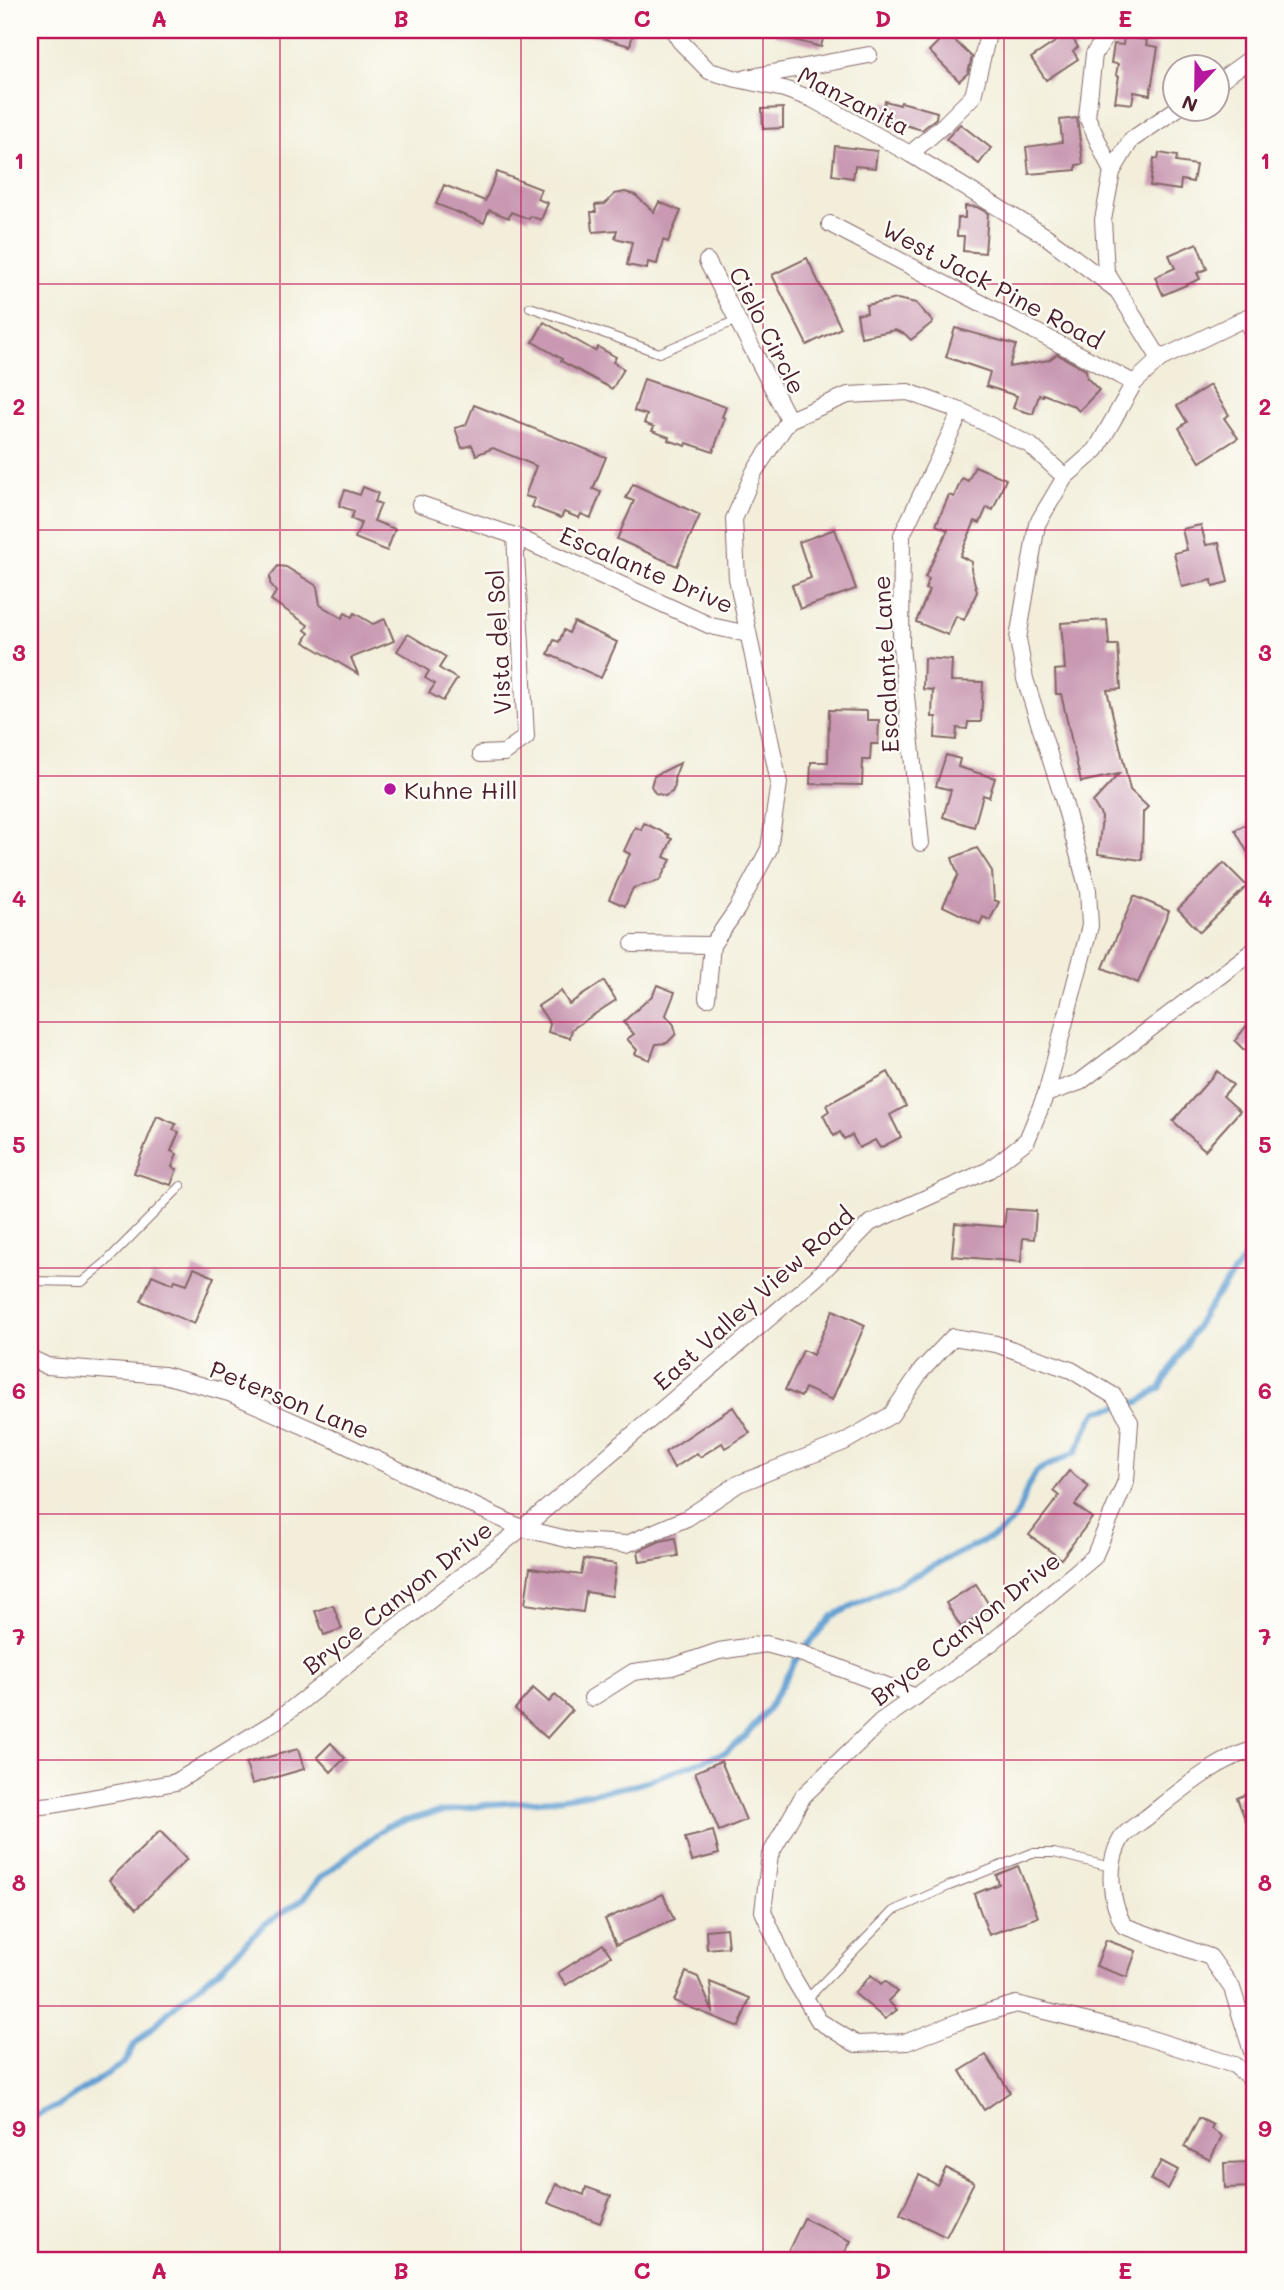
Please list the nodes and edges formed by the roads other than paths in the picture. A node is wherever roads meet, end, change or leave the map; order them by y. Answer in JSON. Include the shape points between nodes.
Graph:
{"nodes":[{"id":1,"x":673,"y":30,"type":"edge"},
{"id":2,"x":989,"y":30,"type":"edge"},
{"id":3,"x":1110,"y":30,"type":"edge"},
{"id":4,"x":869,"y":55,"type":"dead end"},
{"id":5,"x":1254,"y":56,"type":"edge"},
{"id":6,"x":1232,"y":71,"type":"edge"},
{"id":7,"x":737,"y":79,"type":"junction"},
{"id":8,"x":1162,"y":119,"type":"edge"},
{"id":9,"x":910,"y":154,"type":"junction"},
{"id":10,"x":1112,"y":172,"type":"junction"},
{"id":11,"x":830,"y":225,"type":"dead end"},
{"id":12,"x":707,"y":261,"type":"dead end"},
{"id":13,"x":1118,"y":291,"type":"junction"},
{"id":14,"x":530,"y":307,"type":"dead end"},
{"id":15,"x":1251,"y":315,"type":"edge"},
{"id":16,"x":737,"y":320,"type":"junction"},
{"id":17,"x":1254,"y":340,"type":"edge"},
{"id":18,"x":1160,"y":359,"type":"junction"},
{"id":19,"x":1135,"y":383,"type":"junction"},
{"id":20,"x":961,"y":411,"type":"junction"},
{"id":21,"x":789,"y":420,"type":"junction"},
{"id":22,"x":1065,"y":477,"type":"junction"},
{"id":23,"x":420,"y":505,"type":"dead end"},
{"id":24,"x":515,"y":536,"type":"junction"},
{"id":25,"x":748,"y":634,"type":"junction"},
{"id":26,"x":481,"y":754,"type":"dead end"},
{"id":27,"x":921,"y":843,"type":"dead end"},
{"id":28,"x":633,"y":944,"type":"dead end"},
{"id":29,"x":712,"y":945,"type":"junction"},
{"id":30,"x":1254,"y":950,"type":"edge"},
{"id":31,"x":707,"y":999,"type":"dead end"},
{"id":32,"x":1046,"y":1094,"type":"junction"},
{"id":33,"x":181,"y":1186,"type":"dead end"},
{"id":34,"x":30,"y":1281,"type":"edge"},
{"id":35,"x":30,"y":1358,"type":"edge"},
{"id":36,"x":521,"y":1528,"type":"junction"},
{"id":37,"x":916,"y":1697,"type":"junction"},
{"id":38,"x":592,"y":1698,"type":"dead end"},
{"id":39,"x":1254,"y":1750,"type":"edge"},
{"id":40,"x":30,"y":1807,"type":"edge"},
{"id":41,"x":1111,"y":1867,"type":"junction"},
{"id":42,"x":806,"y":2000,"type":"junction"},
{"id":43,"x":1254,"y":2058,"type":"edge"},
{"id":44,"x":1254,"y":2081,"type":"edge"}],
"edges":[{"from":1,"to":7,"type":"street","name":"Manzanita","via":[[709,71]]},
{"from":2,"to":9,"type":"street","via":[[973,96]]},
{"from":3,"to":10,"type":"street","via":[[1094,54],[1087,117]]},
{"from":4,"to":7,"type":"street"},
{"from":5,"to":6,"type":"street"},
{"from":7,"to":9,"type":"street","name":"Manzanita","via":[[812,99]]},
{"from":8,"to":10,"type":"street","via":[[1131,140]]},
{"from":9,"to":13,"type":"street","name":"Manzanita","via":[[1047,237]]},
{"from":10,"to":13,"type":"street","via":[[1103,220],[1106,272]]},
{"from":11,"to":19,"type":"street","name":"West Jack Pine Road"},
{"from":12,"to":16,"type":"street","name":"Cielo Circle"},
{"from":13,"to":18,"type":"street"},
{"from":14,"to":16,"type":"lane","via":[[659,353]]},
{"from":15,"to":17,"type":"street"},
{"from":15,"to":18,"type":"street","name":"East Valley View Road"},
{"from":16,"to":21,"type":"street","name":"Cielo Circle"},
{"from":18,"to":19,"type":"street","name":"East Valley View Road"},
{"from":19,"to":22,"type":"street","name":"East Valley View Road","via":[[1096,450]]},
{"from":20,"to":21,"type":"street","via":[[908,392],[848,395]]},
{"from":20,"to":22,"type":"street","via":[[1030,445]]},
{"from":20,"to":27,"type":"street","name":"Escalante Lane","via":[[902,535],[901,646]]},
{"from":21,"to":25,"type":"street","name":"Escalante Drive","via":[[754,472],[734,519],[737,578]]},
{"from":22,"to":32,"type":"street","name":"East Valley View Road","via":[[1037,524],[1018,639],[1025,679],[1088,890],[1090,926]]},
{"from":23,"to":24,"type":"street","name":"Escalante Drive"},
{"from":24,"to":25,"type":"street","name":"Escalante Drive","via":[[711,626]]},
{"from":24,"to":26,"type":"street","name":"Vista del Sol","via":[[526,737],[504,753]]},
{"from":25,"to":29,"type":"street","via":[[779,783],[768,849]]},
{"from":28,"to":29,"type":"street"},
{"from":29,"to":31,"type":"street"},
{"from":30,"to":32,"type":"street","via":[[1080,1082]]},
{"from":32,"to":36,"type":"street","name":"East Valley View Road","via":[[1027,1140],[989,1170],[870,1223],[816,1278]]},
{"from":33,"to":34,"type":"lane","via":[[106,1264],[82,1282]]},
{"from":35,"to":36,"type":"street","name":"Peterson Lane","via":[[47,1366],[164,1376],[229,1393]]},
{"from":36,"to":37,"type":"street","name":"Bryce Canyon Drive","via":[[575,1541],[627,1544],[687,1518],[738,1484],[844,1442],[891,1416],[921,1371],[953,1337],[996,1344],[1071,1370],[1114,1396],[1130,1422],[1126,1481],[1094,1557],[991,1643]]},
{"from":36,"to":40,"type":"street","name":"Bryce Canyon Drive","via":[[276,1721],[176,1782]]},
{"from":37,"to":38,"type":"street","via":[[766,1644],[719,1650],[672,1667],[633,1672]]},
{"from":37,"to":42,"type":"street","name":"Bryce Canyon Drive","via":[[881,1721],[803,1796],[770,1855],[763,1911]]},
{"from":39,"to":41,"type":"street","via":[[1199,1777],[1122,1837]]},
{"from":41,"to":42,"type":"lane","via":[[1054,1853],[1032,1853],[927,1896],[893,1911]]},
{"from":41,"to":43,"type":"street","via":[[1116,1911],[1124,1926],[1210,1957],[1232,1988]]},
{"from":42,"to":44,"type":"street","name":"Bryce Canyon Drive","via":[[819,2021],[856,2044],[907,2042],[1016,2004],[1234,2065]]}]}
